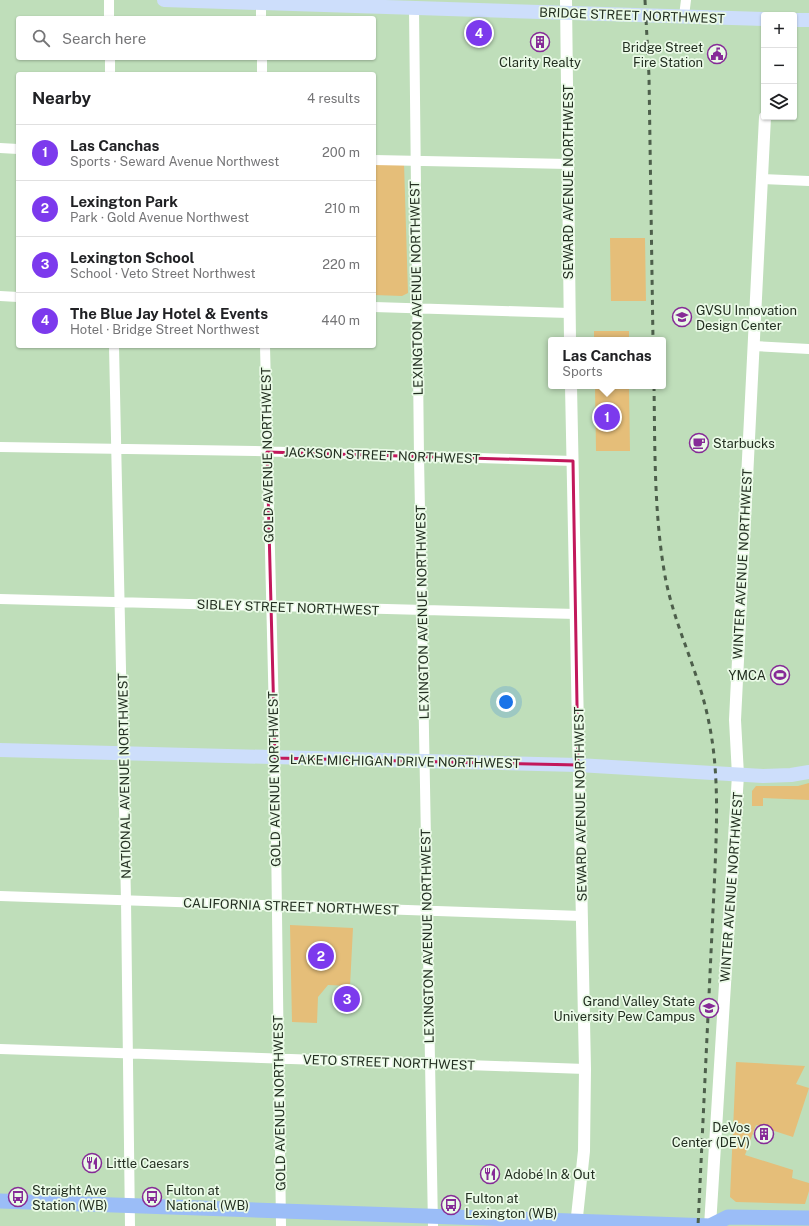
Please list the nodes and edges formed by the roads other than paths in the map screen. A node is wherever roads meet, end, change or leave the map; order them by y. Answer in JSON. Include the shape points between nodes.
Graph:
{"nodes":[{"id":1,"x":109,"y":0,"type":"edge"},
{"id":2,"x":164,"y":0,"type":"edge"},
{"id":3,"x":686,"y":0,"type":"edge"},
{"id":4,"x":205,"y":1,"type":"edge"},
{"id":5,"x":261,"y":3,"type":"junction"},
{"id":6,"x":411,"y":4,"type":"edge"},
{"id":7,"x":566,"y":6,"type":"edge"},
{"id":8,"x":109,"y":16,"type":"edge"},
{"id":9,"x":261,"y":16,"type":"edge"},
{"id":10,"x":684,"y":16,"type":"junction"},
{"id":11,"x":761,"y":19,"type":"edge"},
{"id":12,"x":797,"y":20,"type":"edge"},
{"id":13,"x":809,"y":20,"type":"edge"},
{"id":14,"x":110,"y":60,"type":"edge"},
{"id":15,"x":262,"y":60,"type":"edge"},
{"id":16,"x":110,"y":72,"type":"edge"},
{"id":17,"x":262,"y":72,"type":"edge"},
{"id":18,"x":765,"y":120,"type":"edge"},
{"id":19,"x":0,"y":148,"type":"edge"},
{"id":20,"x":16,"y":149,"type":"edge"},
{"id":21,"x":376,"y":160,"type":"edge"},
{"id":22,"x":415,"y":161,"type":"junction"},
{"id":23,"x":568,"y":164,"type":"junction"},
{"id":24,"x":761,"y":179,"type":"junction"},
{"id":25,"x":809,"y":181,"type":"edge"},
{"id":26,"x":0,"y":296,"type":"edge"},
{"id":27,"x":16,"y":297,"type":"edge"},
{"id":28,"x":376,"y":307,"type":"edge"},
{"id":29,"x":417,"y":308,"type":"junction"},
{"id":30,"x":569,"y":313,"type":"junction"},
{"id":31,"x":570,"y":337,"type":"edge"},
{"id":32,"x":754,"y":346,"type":"junction"},
{"id":33,"x":114,"y":348,"type":"edge"},
{"id":34,"x":265,"y":348,"type":"edge"},
{"id":35,"x":809,"y":349,"type":"edge"},
{"id":36,"x":571,"y":389,"type":"edge"},
{"id":37,"x":0,"y":447,"type":"edge"},
{"id":38,"x":116,"y":449,"type":"junction"},
{"id":39,"x":268,"y":452,"type":"junction"},
{"id":40,"x":419,"y":456,"type":"junction"},
{"id":41,"x":573,"y":461,"type":"junction"},
{"id":42,"x":0,"y":599,"type":"edge"},
{"id":43,"x":120,"y":602,"type":"junction"},
{"id":44,"x":271,"y":606,"type":"junction"},
{"id":45,"x":422,"y":611,"type":"junction"},
{"id":46,"x":576,"y":614,"type":"junction"},
{"id":47,"x":0,"y":750,"type":"edge"},
{"id":48,"x":123,"y":753,"type":"junction"},
{"id":49,"x":275,"y":758,"type":"junction"},
{"id":50,"x":424,"y":762,"type":"junction"},
{"id":51,"x":578,"y":766,"type":"junction"},
{"id":52,"x":809,"y":772,"type":"edge"},
{"id":53,"x":738,"y":775,"type":"junction"},
{"id":54,"x":0,"y":896,"type":"edge"},
{"id":55,"x":126,"y":900,"type":"junction"},
{"id":56,"x":276,"y":906,"type":"junction"},
{"id":57,"x":426,"y":911,"type":"junction"},
{"id":58,"x":582,"y":916,"type":"junction"},
{"id":59,"x":0,"y":1049,"type":"edge"},
{"id":60,"x":129,"y":1053,"type":"junction"},
{"id":61,"x":279,"y":1058,"type":"junction"},
{"id":62,"x":430,"y":1064,"type":"junction"},
{"id":63,"x":585,"y":1069,"type":"junction"},
{"id":64,"x":0,"y":1201,"type":"edge"},
{"id":65,"x":130,"y":1206,"type":"junction"},
{"id":66,"x":809,"y":1218,"type":"edge"},
{"id":67,"x":280,"y":1219,"type":"edge"},
{"id":68,"x":433,"y":1221,"type":"edge"},
{"id":69,"x":576,"y":1224,"type":"edge"},
{"id":70,"x":130,"y":1226,"type":"edge"},
{"id":71,"x":711,"y":1226,"type":"edge"}],
"edges":[{"from":1,"to":8,"type":"street"},
{"from":2,"to":4,"type":"main road","name":"BRIDGE STREET NORTHWEST"},
{"from":3,"to":10,"type":"street"},
{"from":4,"to":5,"type":"main road","name":"BRIDGE STREET NORTHWEST"},
{"from":5,"to":6,"type":"main road","name":"BRIDGE STREET NORTHWEST"},
{"from":5,"to":9,"type":"street"},
{"from":6,"to":7,"type":"main road","name":"BRIDGE STREET NORTHWEST"},
{"from":6,"to":22,"type":"street","name":"LEXINGTON AVENUE NORTHWEST"},
{"from":7,"to":10,"type":"main road","name":"BRIDGE STREET NORTHWEST"},
{"from":7,"to":23,"type":"street","name":"SEWARD AVENUE NORTHWEST"},
{"from":10,"to":11,"type":"main road","name":"BRIDGE STREET NORTHWEST"},
{"from":12,"to":13,"type":"main road"},
{"from":14,"to":16,"type":"street"},
{"from":15,"to":17,"type":"street"},
{"from":18,"to":24,"type":"street","name":"WINTER AVENUE NORTHWEST"},
{"from":19,"to":20,"type":"street"},
{"from":21,"to":22,"type":"street"},
{"from":22,"to":23,"type":"street"},
{"from":22,"to":29,"type":"street","name":"LEXINGTON AVENUE NORTHWEST"},
{"from":23,"to":30,"type":"street","name":"SEWARD AVENUE NORTHWEST"},
{"from":24,"to":25,"type":"street"},
{"from":24,"to":32,"type":"street","name":"WINTER AVENUE NORTHWEST"},
{"from":26,"to":27,"type":"street"},
{"from":28,"to":29,"type":"street"},
{"from":29,"to":30,"type":"street"},
{"from":29,"to":40,"type":"street","name":"LEXINGTON AVENUE NORTHWEST"},
{"from":30,"to":31,"type":"street","name":"SEWARD AVENUE NORTHWEST"},
{"from":32,"to":35,"type":"street"},
{"from":32,"to":53,"type":"street","name":"WINTER AVENUE NORTHWEST","via":[[735,720]]},
{"from":33,"to":38,"type":"street","name":"NATIONAL AVENUE NORTHWEST"},
{"from":34,"to":39,"type":"street","name":"GOLD AVENUE NORTHWEST"},
{"from":36,"to":41,"type":"street","name":"SEWARD AVENUE NORTHWEST"},
{"from":37,"to":38,"type":"street","name":"JACKSON STREET NORTHWEST"},
{"from":38,"to":39,"type":"street","name":"JACKSON STREET NORTHWEST"},
{"from":38,"to":43,"type":"street","name":"NATIONAL AVENUE NORTHWEST"},
{"from":39,"to":40,"type":"street","name":"JACKSON STREET NORTHWEST"},
{"from":39,"to":44,"type":"street","name":"GOLD AVENUE NORTHWEST"},
{"from":40,"to":41,"type":"street","name":"JACKSON STREET NORTHWEST"},
{"from":40,"to":45,"type":"street","name":"LEXINGTON AVENUE NORTHWEST"},
{"from":41,"to":46,"type":"street","name":"SEWARD AVENUE NORTHWEST"},
{"from":42,"to":43,"type":"street","name":"SIBLEY STREET NORTHWEST"},
{"from":43,"to":44,"type":"street","name":"SIBLEY STREET NORTHWEST"},
{"from":43,"to":48,"type":"street","name":"NATIONAL AVENUE NORTHWEST"},
{"from":44,"to":45,"type":"street","name":"SIBLEY STREET NORTHWEST"},
{"from":44,"to":49,"type":"street","name":"GOLD AVENUE NORTHWEST"},
{"from":45,"to":46,"type":"street","name":"SIBLEY STREET NORTHWEST"},
{"from":45,"to":50,"type":"street","name":"LEXINGTON AVENUE NORTHWEST"},
{"from":46,"to":51,"type":"street","name":"SEWARD AVENUE NORTHWEST"},
{"from":47,"to":48,"type":"main road","name":"LAKE MICHIGAN DRIVE NORTHWEST"},
{"from":48,"to":49,"type":"main road","name":"LAKE MICHIGAN DRIVE NORTHWEST"},
{"from":48,"to":55,"type":"street","name":"NATIONAL AVENUE NORTHWEST"},
{"from":49,"to":50,"type":"main road","name":"LAKE MICHIGAN DRIVE NORTHWEST"},
{"from":49,"to":56,"type":"street","name":"GOLD AVENUE NORTHWEST"},
{"from":50,"to":51,"type":"main road","name":"LAKE MICHIGAN DRIVE NORTHWEST"},
{"from":50,"to":57,"type":"street","name":"LEXINGTON AVENUE NORTHWEST"},
{"from":51,"to":53,"type":"main road","name":"LAKE MICHIGAN DRIVE NORTHWEST"},
{"from":51,"to":58,"type":"street","name":"SEWARD AVENUE NORTHWEST"},
{"from":52,"to":53,"type":"main road","name":"LAKE MICHIGAN DRIVE NORTHWEST","via":[[791,775]]},
{"from":53,"to":71,"type":"street","name":"WINTER AVENUE NORTHWEST"},
{"from":54,"to":55,"type":"street","name":"CALIFORNIA STREET NORTHWEST"},
{"from":55,"to":56,"type":"street","name":"CALIFORNIA STREET NORTHWEST"},
{"from":55,"to":60,"type":"street","name":"NATIONAL AVENUE NORTHWEST"},
{"from":56,"to":57,"type":"street","name":"CALIFORNIA STREET NORTHWEST"},
{"from":56,"to":61,"type":"street","name":"GOLD AVENUE NORTHWEST"},
{"from":57,"to":58,"type":"street","name":"CALIFORNIA STREET NORTHWEST"},
{"from":57,"to":62,"type":"street","name":"LEXINGTON AVENUE NORTHWEST"},
{"from":58,"to":63,"type":"street","name":"SEWARD AVENUE NORTHWEST"},
{"from":59,"to":60,"type":"street","name":"VETO STREET NORTHWEST"},
{"from":60,"to":61,"type":"street","name":"VETO STREET NORTHWEST"},
{"from":60,"to":65,"type":"street","name":"NATIONAL AVENUE NORTHWEST"},
{"from":61,"to":62,"type":"street","name":"VETO STREET NORTHWEST"},
{"from":61,"to":67,"type":"street","name":"GOLD AVENUE NORTHWEST"},
{"from":62,"to":63,"type":"street","name":"VETO STREET NORTHWEST"},
{"from":62,"to":68,"type":"street","name":"LEXINGTON AVENUE NORTHWEST"},
{"from":63,"to":69,"type":"street","name":"SEWARD AVENUE NORTHWEST","via":[[584,1151]]},
{"from":64,"to":65,"type":"main road"},
{"from":65,"to":67,"type":"main road"},
{"from":65,"to":70,"type":"street","name":"NATIONAL AVENUE NORTHWEST"},
{"from":66,"to":71,"type":"main road","via":[[728,1217]]},
{"from":67,"to":68,"type":"main road"},
{"from":68,"to":69,"type":"main road"},
{"from":69,"to":71,"type":"main road"}]}
